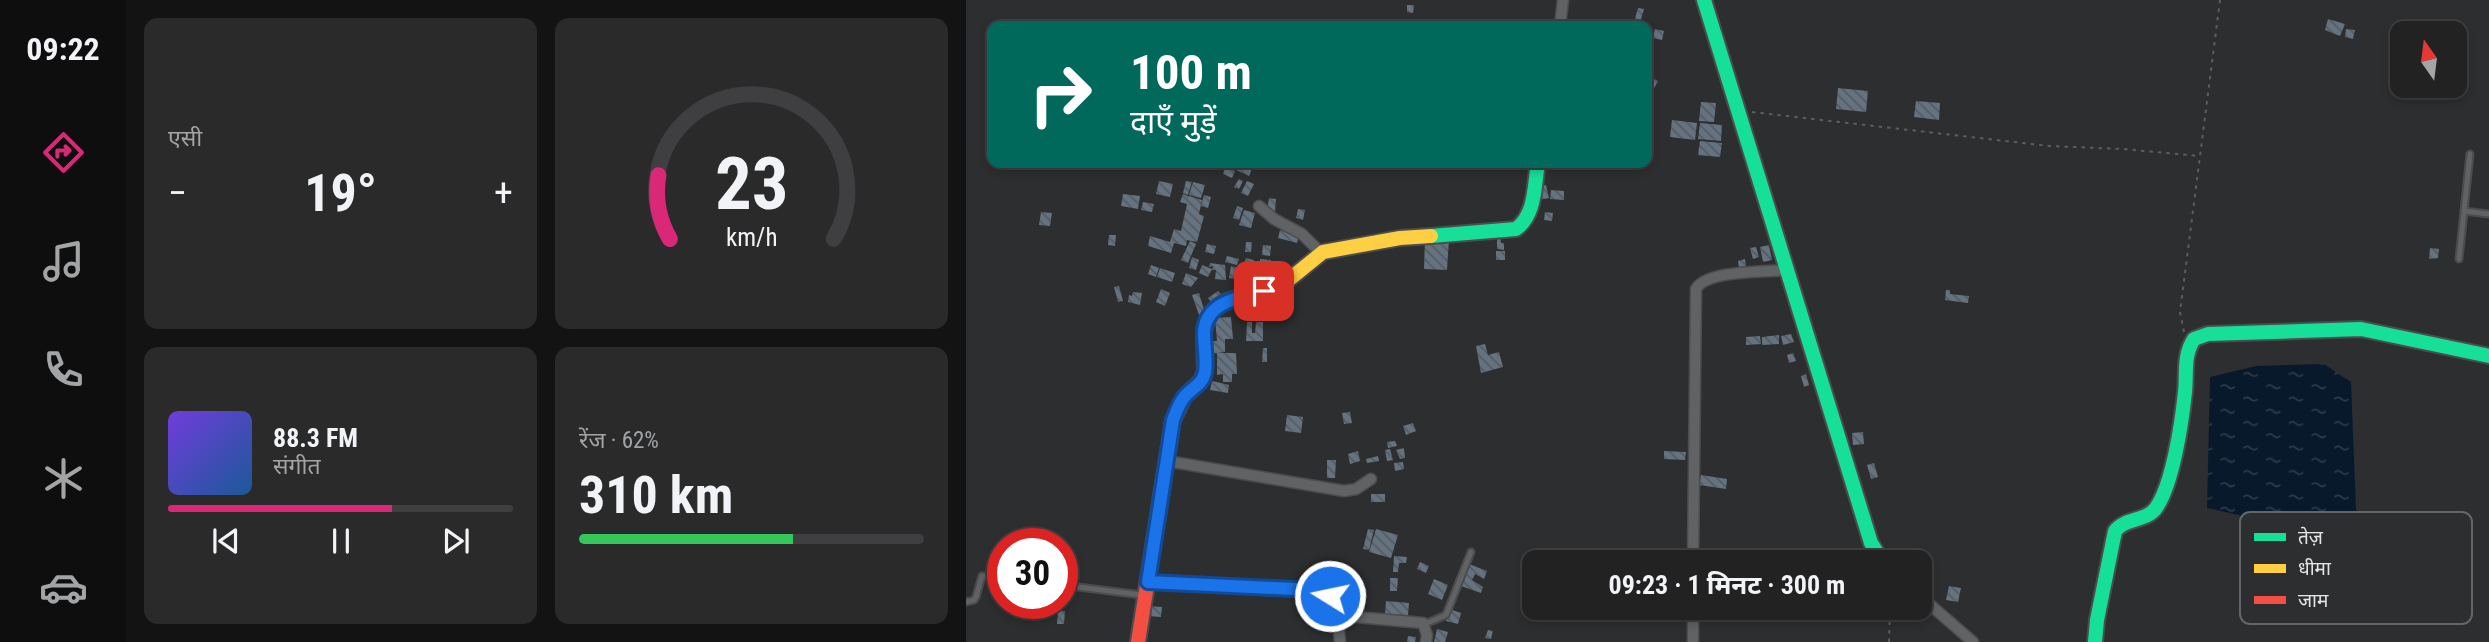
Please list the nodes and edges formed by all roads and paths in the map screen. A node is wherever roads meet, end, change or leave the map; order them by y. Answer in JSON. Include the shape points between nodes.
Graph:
{"nodes":[{"id":1,"x":1563,"y":0,"type":"edge"},
{"id":2,"x":1703,"y":0,"type":"edge"},
{"id":3,"x":2220,"y":0,"type":"edge"},
{"id":4,"x":1561,"y":21,"type":"edge"},
{"id":5,"x":1741,"y":120,"type":"junction"},
{"id":6,"x":2470,"y":155,"type":"dead end"},
{"id":7,"x":2199,"y":156,"type":"junction"},
{"id":8,"x":1537,"y":168,"type":"edge"},
{"id":9,"x":1259,"y":206,"type":"dead end"},
{"id":10,"x":2464,"y":211,"type":"junction"},
{"id":11,"x":2489,"y":214,"type":"edge"},
{"id":12,"x":1321,"y":253,"type":"junction"},
{"id":13,"x":2459,"y":259,"type":"dead end"},
{"id":14,"x":1786,"y":270,"type":"junction"},
{"id":15,"x":2189,"y":345,"type":"junction"},
{"id":16,"x":2489,"y":356,"type":"edge"},
{"id":17,"x":1167,"y":461,"type":"junction"},
{"id":18,"x":1371,"y":479,"type":"dead end"},
{"id":19,"x":1693,"y":550,"type":"edge"},
{"id":20,"x":1877,"y":550,"type":"edge"},
{"id":21,"x":1471,"y":552,"type":"dead end"},
{"id":22,"x":987,"y":576,"type":"edge"},
{"id":23,"x":1078,"y":586,"type":"edge"},
{"id":24,"x":1147,"y":589,"type":"junction"},
{"id":25,"x":966,"y":602,"type":"edge"},
{"id":26,"x":1336,"y":605,"type":"junction"},
{"id":27,"x":1932,"y":606,"type":"edge"},
{"id":28,"x":1693,"y":620,"type":"edge"},
{"id":29,"x":1890,"y":620,"type":"edge"},
{"id":30,"x":1425,"y":624,"type":"junction"},
{"id":31,"x":1138,"y":642,"type":"edge"},
{"id":32,"x":1340,"y":642,"type":"edge"},
{"id":33,"x":1426,"y":642,"type":"edge"},
{"id":34,"x":1693,"y":642,"type":"edge"},
{"id":35,"x":1889,"y":642,"type":"edge"},
{"id":36,"x":1973,"y":642,"type":"edge"},
{"id":37,"x":2095,"y":642,"type":"edge"}],
"edges":[{"from":1,"to":4,"type":"street"},
{"from":2,"to":5,"type":"street"},
{"from":3,"to":7,"type":"path"},
{"from":5,"to":7,"type":"path","via":[[1754,112],[2049,146]]},
{"from":5,"to":14,"type":"street"},
{"from":6,"to":10,"type":"lane"},
{"from":7,"to":15,"type":"path","via":[[2180,312]]},
{"from":8,"to":12,"type":"street","via":[[1528,214],[1516,229],[1400,238]]},
{"from":9,"to":12,"type":"street","via":[[1303,233]]},
{"from":10,"to":11,"type":"lane"},
{"from":10,"to":13,"type":"lane"},
{"from":12,"to":17,"type":"street","via":[[1286,282],[1224,302],[1210,313],[1204,330],[1205,371],[1178,406]]},
{"from":14,"to":19,"type":"street","via":[[1711,277],[1696,289]]},
{"from":14,"to":20,"type":"street"},
{"from":15,"to":16,"type":"street","via":[[2208,334],[2361,329]]},
{"from":15,"to":37,"type":"street","via":[[2177,438],[2156,509],[2146,517],[2121,523],[2115,531]]},
{"from":17,"to":18,"type":"street","via":[[1344,491]]},
{"from":17,"to":24,"type":"street"},
{"from":21,"to":30,"type":"lane","via":[[1446,615]]},
{"from":22,"to":25,"type":"lane","via":[[982,576],[974,600]]},
{"from":23,"to":24,"type":"lane"},
{"from":24,"to":26,"type":"street","via":[[1315,590],[1330,596]]},
{"from":24,"to":31,"type":"street"},
{"from":26,"to":30,"type":"street","via":[[1345,616]]},
{"from":26,"to":32,"type":"street"},
{"from":27,"to":36,"type":"street"},
{"from":28,"to":34,"type":"street"},
{"from":29,"to":35,"type":"path"},
{"from":30,"to":33,"type":"street"}]}
